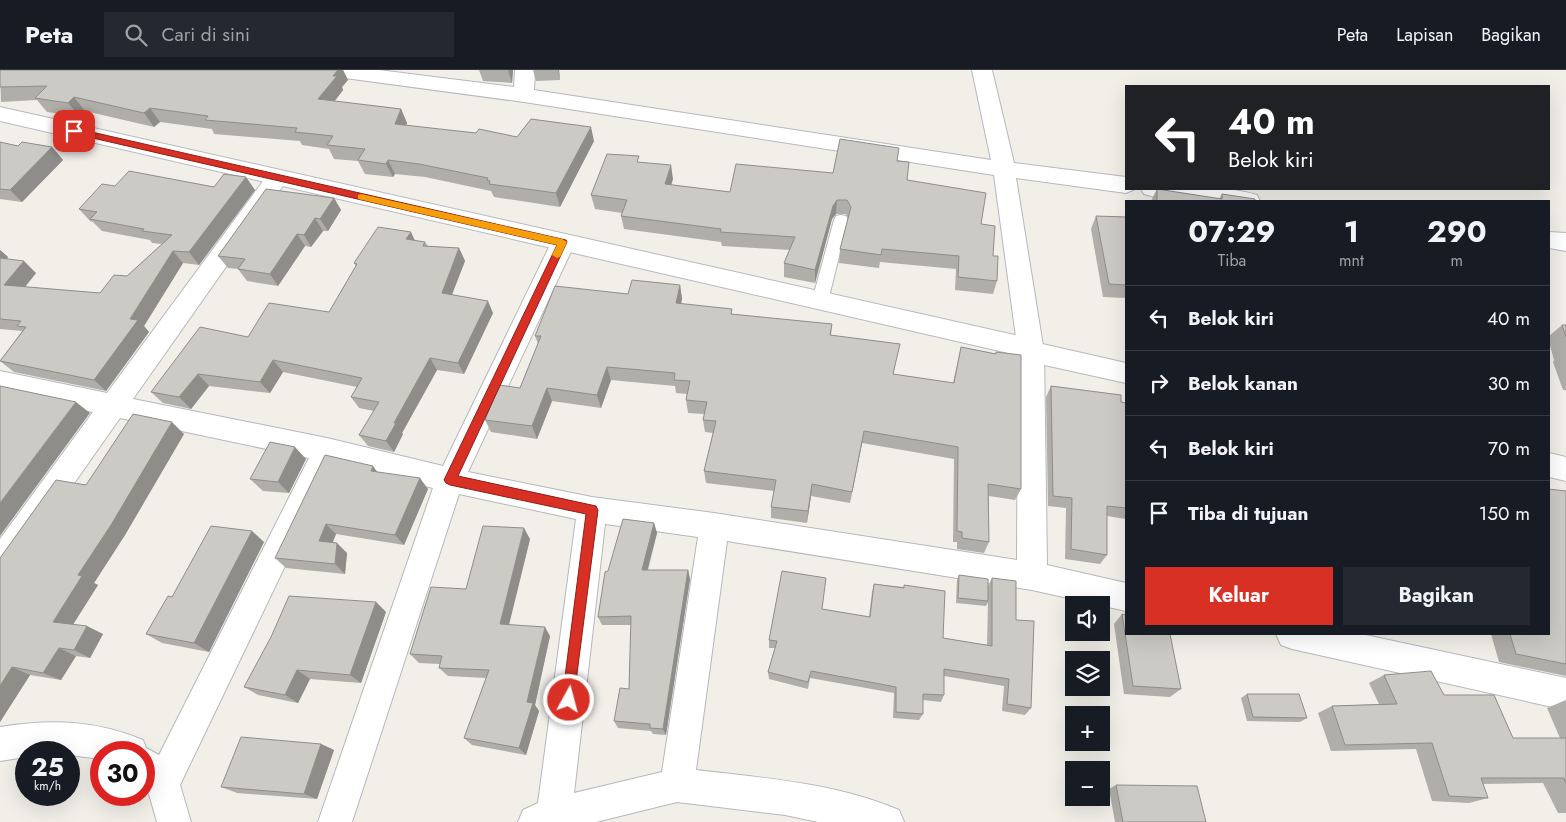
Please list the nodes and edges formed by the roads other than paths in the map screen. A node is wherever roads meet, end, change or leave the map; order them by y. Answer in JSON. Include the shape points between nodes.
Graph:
{"nodes":[{"id":1,"x":330,"y":70,"type":"edge"},
{"id":2,"x":526,"y":70,"type":"edge"},
{"id":3,"x":982,"y":70,"type":"edge"},
{"id":4,"x":524,"y":95,"type":"junction"},
{"id":5,"x":0,"y":114,"type":"edge"},
{"id":6,"x":1004,"y":170,"type":"junction"},
{"id":7,"x":277,"y":178,"type":"junction"},
{"id":8,"x":1125,"y":185,"type":"edge"},
{"id":9,"x":1160,"y":190,"type":"edge"},
{"id":10,"x":1241,"y":200,"type":"edge"},
{"id":11,"x":841,"y":220,"type":"dead end"},
{"id":12,"x":1550,"y":240,"type":"edge"},
{"id":13,"x":562,"y":242,"type":"junction"},
{"id":14,"x":1566,"y":242,"type":"edge"},
{"id":15,"x":820,"y":301,"type":"junction"},
{"id":16,"x":1031,"y":352,"type":"junction"},
{"id":17,"x":1125,"y":372,"type":"edge"},
{"id":18,"x":0,"y":382,"type":"edge"},
{"id":19,"x":113,"y":406,"type":"junction"},
{"id":20,"x":327,"y":450,"type":"junction"},
{"id":21,"x":1550,"y":465,"type":"edge"},
{"id":22,"x":1566,"y":469,"type":"edge"},
{"id":23,"x":450,"y":480,"type":"junction"},
{"id":24,"x":592,"y":510,"type":"junction"},
{"id":25,"x":714,"y":526,"type":"junction"},
{"id":26,"x":0,"y":564,"type":"edge"},
{"id":27,"x":1032,"y":576,"type":"junction"},
{"id":28,"x":1125,"y":597,"type":"edge"},
{"id":29,"x":1297,"y":635,"type":"edge"},
{"id":30,"x":1566,"y":694,"type":"edge"},
{"id":31,"x":90,"y":742,"type":"edge"},
{"id":32,"x":0,"y":744,"type":"edge"},
{"id":33,"x":155,"y":772,"type":"edge"},
{"id":34,"x":155,"y":776,"type":"edge"},
{"id":35,"x":676,"y":785,"type":"junction"},
{"id":36,"x":545,"y":818,"type":"edge"},
{"id":37,"x":174,"y":822,"type":"edge"},
{"id":38,"x":336,"y":822,"type":"edge"},
{"id":39,"x":887,"y":822,"type":"edge"}],
"edges":[{"from":1,"to":4,"type":"street"},
{"from":2,"to":4,"type":"street"},
{"from":3,"to":6,"type":"street"},
{"from":4,"to":6,"type":"street"},
{"from":5,"to":7,"type":"street"},
{"from":6,"to":8,"type":"street"},
{"from":6,"to":16,"type":"street"},
{"from":7,"to":13,"type":"street"},
{"from":7,"to":19,"type":"street"},
{"from":9,"to":10,"type":"street"},
{"from":11,"to":15,"type":"lane"},
{"from":12,"to":14,"type":"street"},
{"from":13,"to":15,"type":"street"},
{"from":13,"to":23,"type":"street"},
{"from":15,"to":16,"type":"street","via":[[1024,347]]},
{"from":16,"to":17,"type":"street"},
{"from":16,"to":27,"type":"street"},
{"from":18,"to":19,"type":"street"},
{"from":19,"to":20,"type":"street"},
{"from":19,"to":26,"type":"street"},
{"from":20,"to":23,"type":"street"},
{"from":20,"to":33,"type":"street"},
{"from":21,"to":22,"type":"street"},
{"from":23,"to":24,"type":"street"},
{"from":23,"to":38,"type":"street"},
{"from":24,"to":25,"type":"street"},
{"from":24,"to":36,"type":"street"},
{"from":25,"to":27,"type":"street"},
{"from":25,"to":35,"type":"street"},
{"from":27,"to":28,"type":"street"},
{"from":29,"to":30,"type":"street"},
{"from":31,"to":32,"type":"street","via":[[70,738]]},
{"from":34,"to":37,"type":"street"},
{"from":35,"to":36,"type":"street"},
{"from":35,"to":39,"type":"street","via":[[785,798]]}]}
